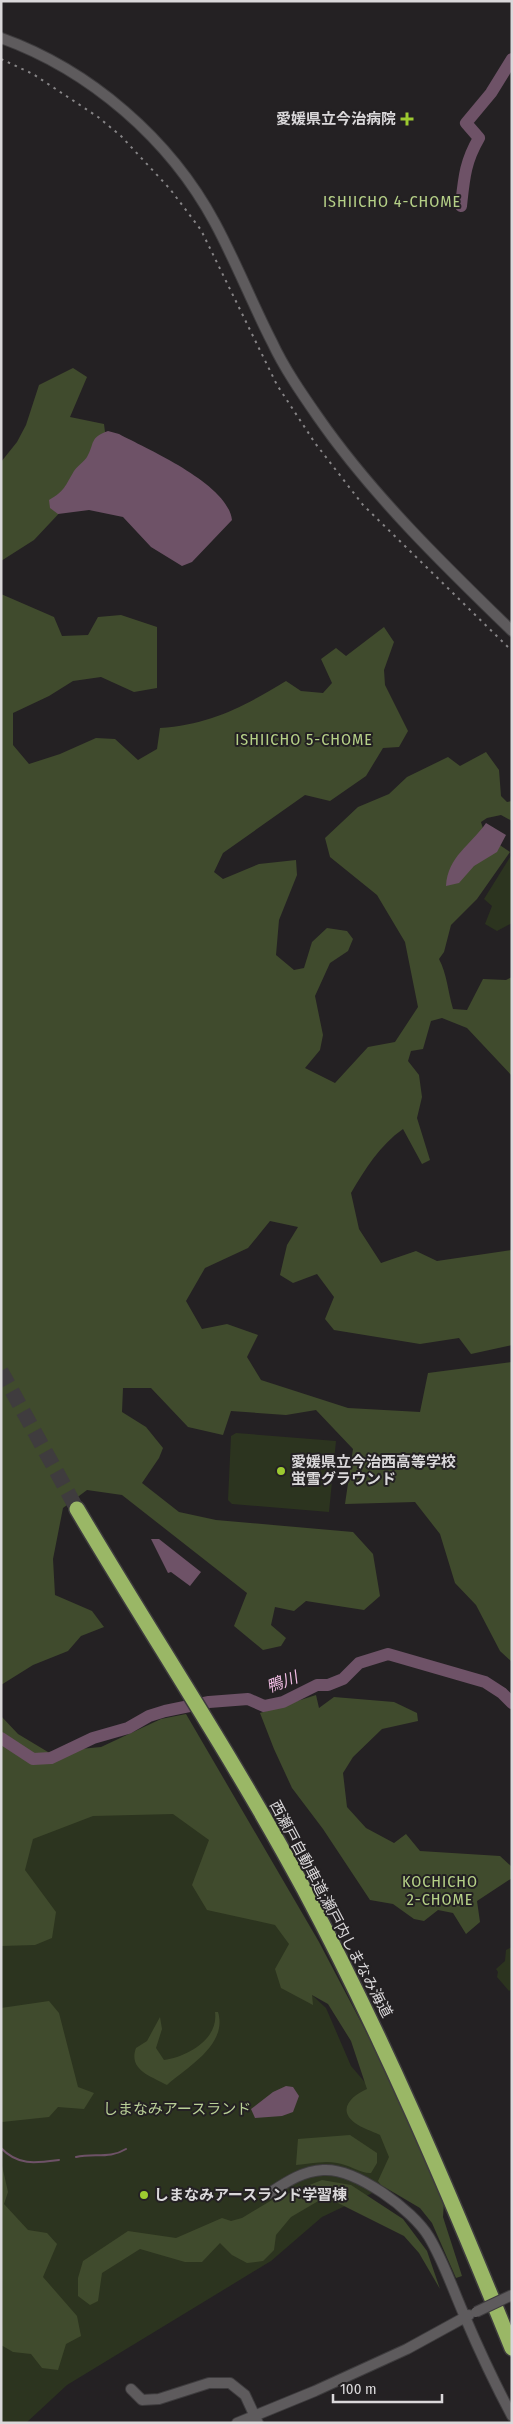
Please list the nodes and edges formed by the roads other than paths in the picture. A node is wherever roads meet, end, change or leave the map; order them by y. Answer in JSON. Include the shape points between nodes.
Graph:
{"nodes":[{"id":1,"x":1,"y":38,"type":"edge"},
{"id":2,"x":512,"y":631,"type":"edge"},
{"id":3,"x":77,"y":1508,"type":"tunnel mouth"},
{"id":4,"x":268,"y":2194,"type":"dead end"},
{"id":5,"x":512,"y":2295,"type":"edge"},
{"id":6,"x":465,"y":2317,"type":"junction"},
{"id":7,"x":512,"y":2348,"type":"edge"},
{"id":8,"x":132,"y":2389,"type":"dead end"},
{"id":9,"x":512,"y":2416,"type":"edge"},
{"id":10,"x":256,"y":2419,"type":"edge"},
{"id":11,"x":237,"y":2423,"type":"edge"}],
"edges":[{"from":1,"to":2,"type":"street","via":[[46,57],[112,100],[173,161],[215,222],[273,344],[317,416],[351,462],[461,582]]},
{"from":3,"to":7,"type":"highway","name":"西瀬戸自動車道;瀬戸内しまなみ海道","via":[[130,1600],[188,1688],[304,1889],[434,2159]]},
{"from":4,"to":6,"type":"street","via":[[296,2177],[324,2170],[351,2175],[368,2185],[398,2205],[428,2235]]},
{"from":5,"to":6,"type":"street","bridge":true},
{"from":6,"to":9,"type":"street"},
{"from":6,"to":10,"type":"street","via":[[407,2349]]},
{"from":8,"to":10,"type":"street","via":[[142,2400],[158,2399],[209,2383],[230,2383],[245,2395]]},
{"from":10,"to":11,"type":"street"}]}
